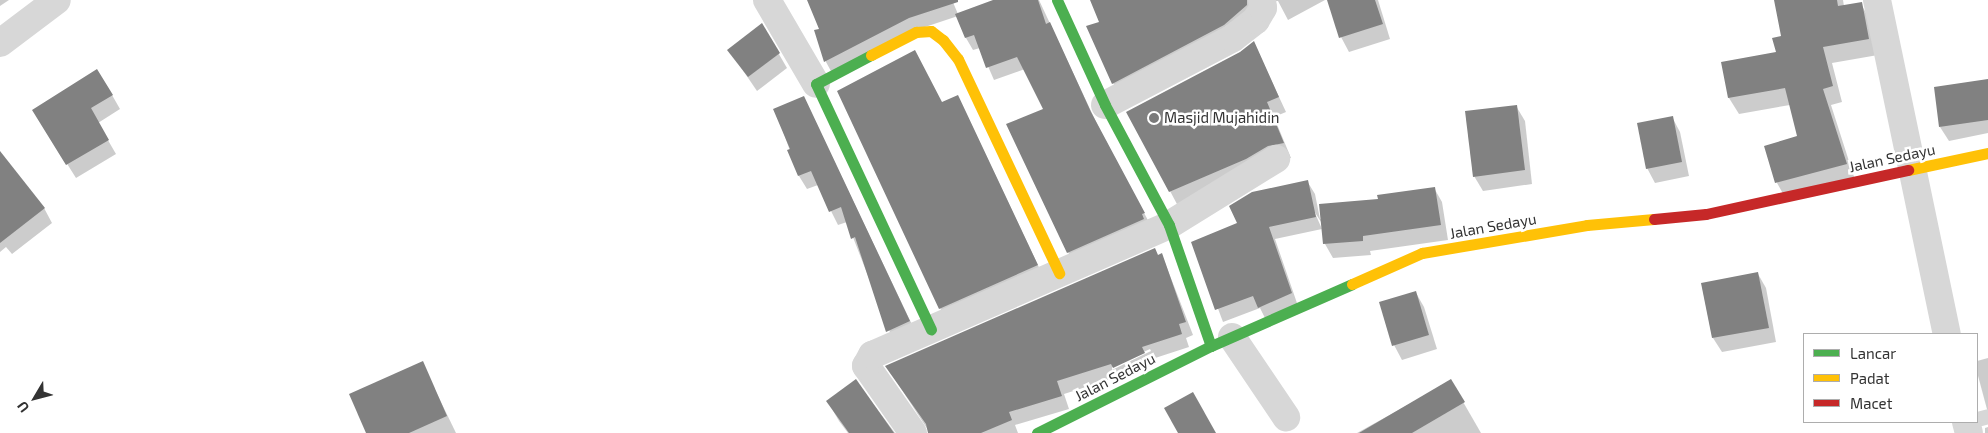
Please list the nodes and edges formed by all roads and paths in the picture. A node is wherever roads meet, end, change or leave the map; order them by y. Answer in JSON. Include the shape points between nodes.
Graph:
{"nodes":[{"id":1,"x":57,"y":0,"type":"edge"},
{"id":2,"x":767,"y":0,"type":"edge"},
{"id":3,"x":1057,"y":0,"type":"edge"},
{"id":4,"x":1262,"y":0,"type":"edge"},
{"id":5,"x":1877,"y":0,"type":"edge"},
{"id":6,"x":0,"y":43,"type":"edge"},
{"id":7,"x":816,"y":84,"type":"junction"},
{"id":8,"x":1105,"y":105,"type":"junction"},
{"id":9,"x":1988,"y":153,"type":"edge"},
{"id":10,"x":1276,"y":159,"type":"dead end"},
{"id":11,"x":1911,"y":169,"type":"junction"},
{"id":12,"x":1169,"y":224,"type":"junction"},
{"id":13,"x":1059,"y":273,"type":"junction"},
{"id":14,"x":931,"y":329,"type":"junction"},
{"id":15,"x":1947,"y":333,"type":"edge"},
{"id":16,"x":1221,"y":341,"type":"junction"},
{"id":17,"x":1286,"y":417,"type":"dead end"},
{"id":18,"x":913,"y":433,"type":"edge"},
{"id":19,"x":1037,"y":433,"type":"edge"}],
"edges":[{"from":1,"to":6,"type":"street"},
{"from":2,"to":7,"type":"street"},
{"from":3,"to":8,"type":"street"},
{"from":4,"to":8,"type":"street","via":[[1263,8],[1256,20],[1233,38]]},
{"from":5,"to":11,"type":"street"},
{"from":7,"to":13,"type":"street","via":[[916,32],[931,31],[943,40],[958,59]]},
{"from":7,"to":14,"type":"street"},
{"from":8,"to":12,"type":"street"},
{"from":9,"to":11,"type":"street","name":"Jalan Sedayu"},
{"from":10,"to":12,"type":"street"},
{"from":11,"to":15,"type":"street"},
{"from":11,"to":16,"type":"street","name":"Jalan Sedayu","via":[[1706,214],[1587,225],[1422,253]]},
{"from":12,"to":13,"type":"street"},
{"from":12,"to":16,"type":"street"},
{"from":13,"to":14,"type":"street"},
{"from":14,"to":18,"type":"street","via":[[883,348],[872,355],[866,366]]},
{"from":16,"to":17,"type":"street"},
{"from":16,"to":19,"type":"street","name":"Jalan Sedayu"}]}
